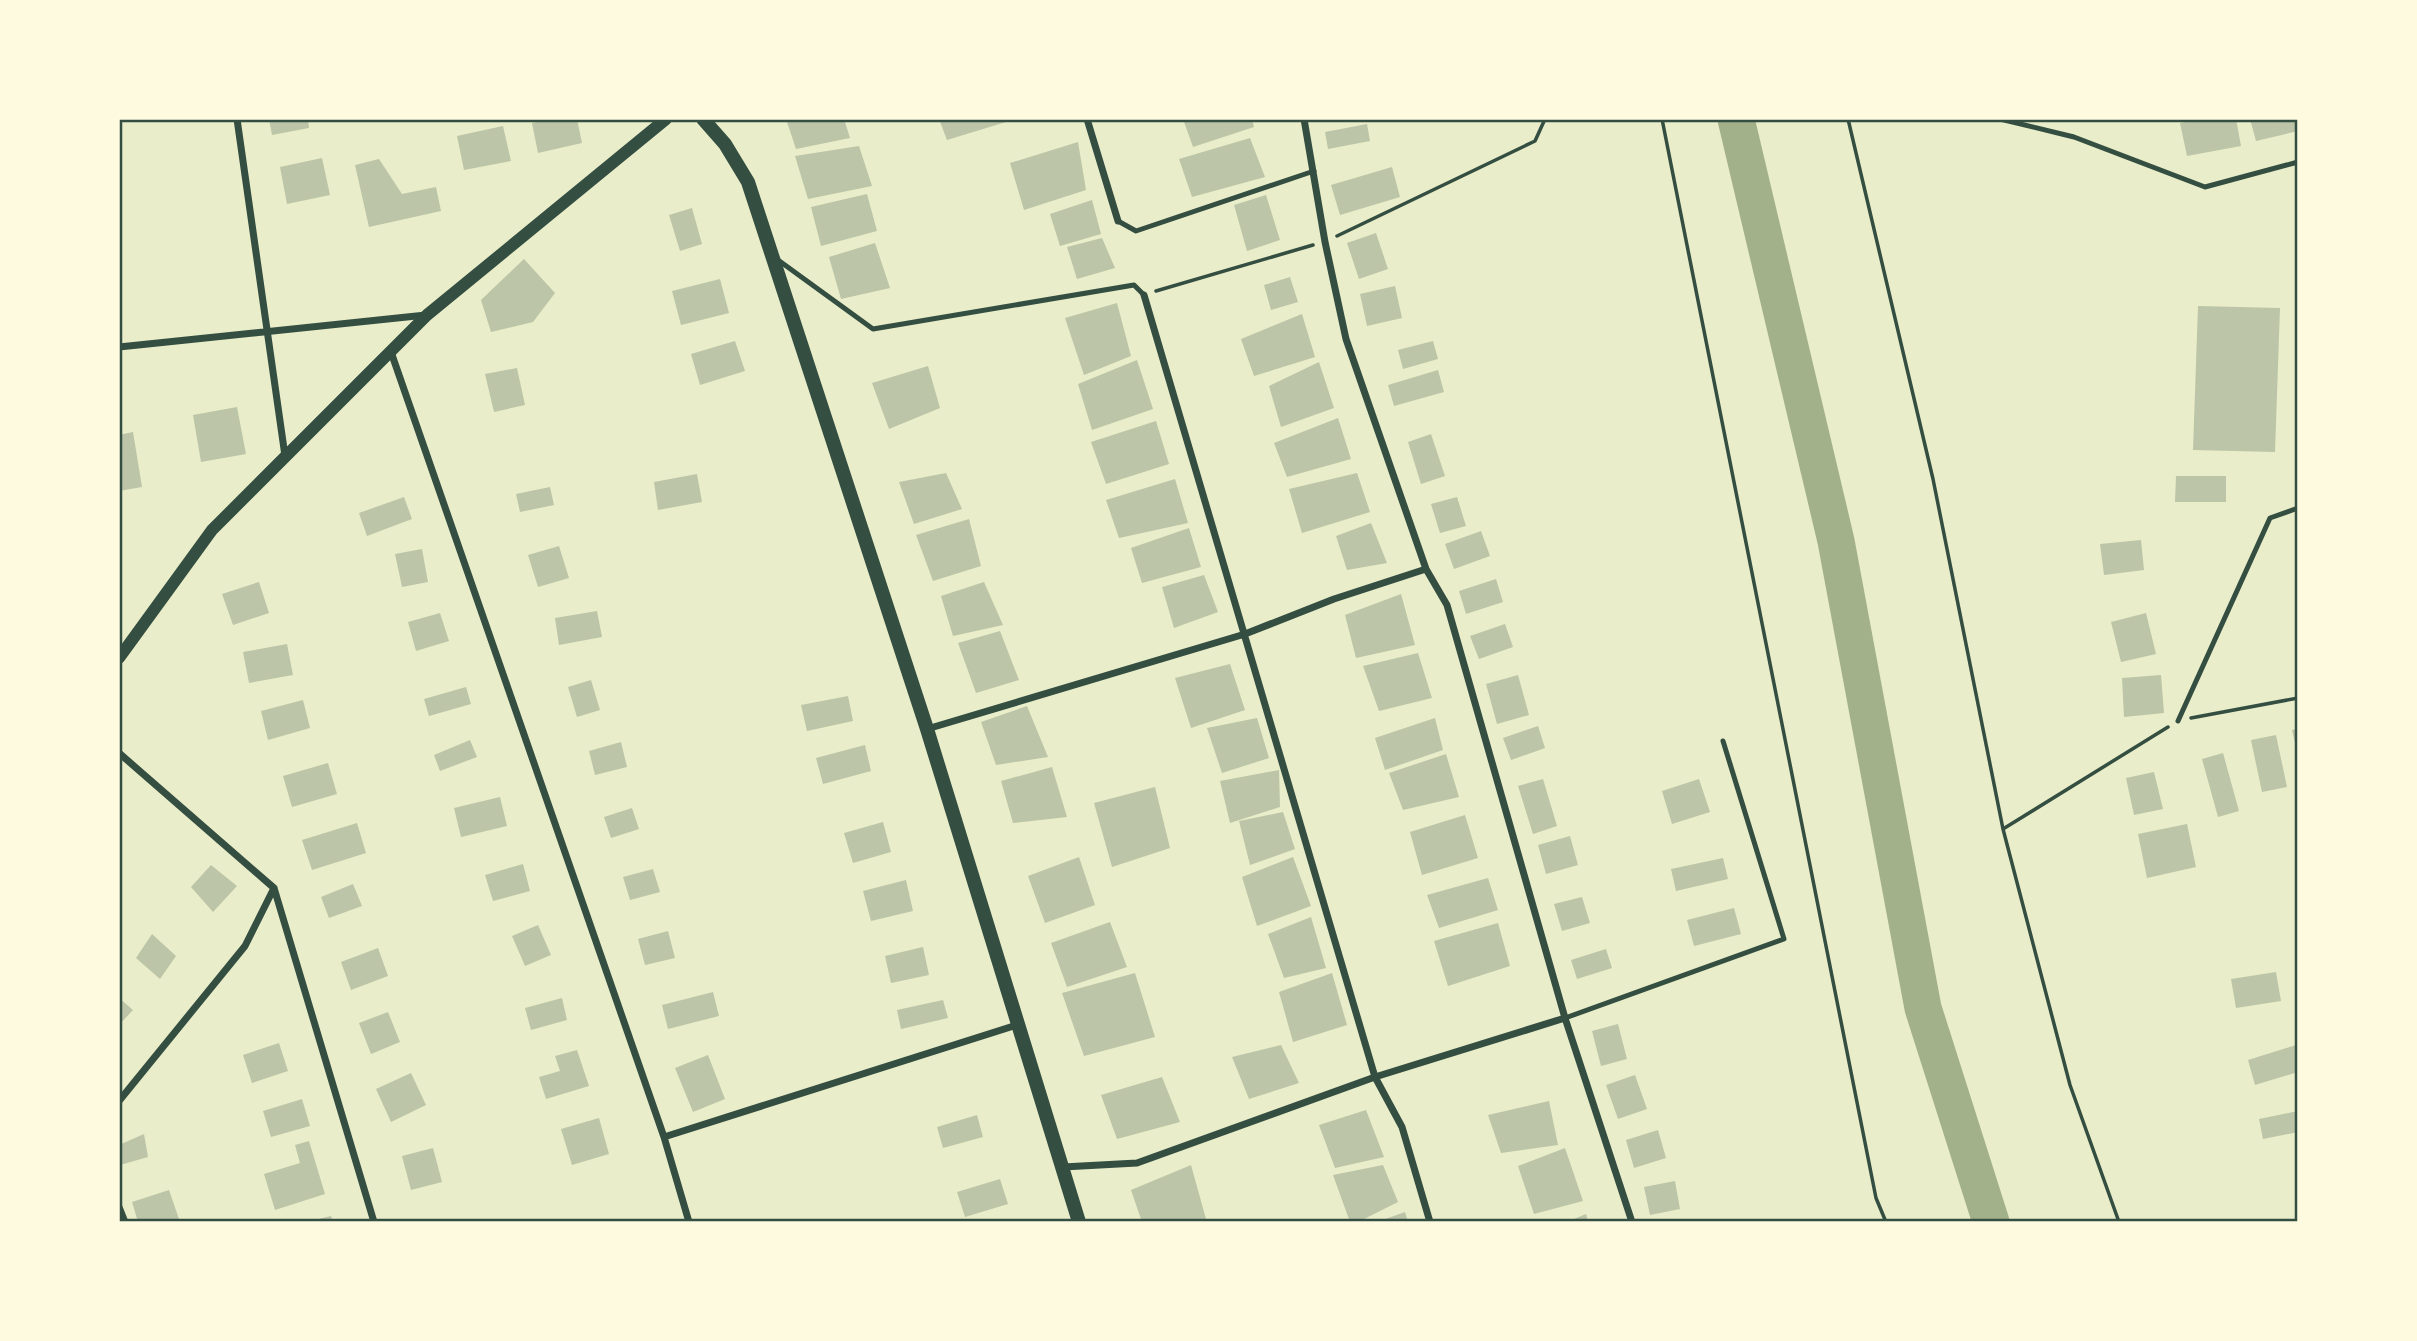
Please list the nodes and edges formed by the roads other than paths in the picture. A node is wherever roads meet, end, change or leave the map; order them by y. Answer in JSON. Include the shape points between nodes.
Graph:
{"nodes":[{"id":1,"x":237,"y":119,"type":"edge"},
{"id":2,"x":666,"y":119,"type":"edge"},
{"id":3,"x":703,"y":119,"type":"edge"},
{"id":4,"x":1087,"y":119,"type":"edge"},
{"id":5,"x":1304,"y":119,"type":"edge"},
{"id":6,"x":2000,"y":119,"type":"edge"},
{"id":7,"x":2298,"y":162,"type":"edge"},
{"id":8,"x":1314,"y":171,"type":"junction"},
{"id":9,"x":1118,"y":221,"type":"joint"},
{"id":10,"x":773,"y":257,"type":"junction"},
{"id":11,"x":1144,"y":295,"type":"joint"},
{"id":12,"x":427,"y":315,"type":"junction"},
{"id":13,"x":268,"y":330,"type":"junction"},
{"id":14,"x":119,"y":347,"type":"edge"},
{"id":15,"x":391,"y":352,"type":"junction"},
{"id":16,"x":285,"y":456,"type":"junction"},
{"id":17,"x":2298,"y":508,"type":"edge"},
{"id":18,"x":1426,"y":569,"type":"junction"},
{"id":19,"x":1245,"y":634,"type":"junction"},
{"id":20,"x":119,"y":658,"type":"edge"},
{"id":21,"x":2178,"y":721,"type":"road end"},
{"id":22,"x":927,"y":729,"type":"junction"},
{"id":23,"x":1723,"y":741,"type":"dead end"},
{"id":24,"x":119,"y":753,"type":"edge"},
{"id":25,"x":274,"y":888,"type":"junction"},
{"id":26,"x":1565,"y":1018,"type":"junction"},
{"id":27,"x":1020,"y":1024,"type":"junction"},
{"id":28,"x":1375,"y":1077,"type":"junction"},
{"id":29,"x":119,"y":1101,"type":"edge"},
{"id":30,"x":664,"y":1138,"type":"junction"},
{"id":31,"x":1063,"y":1167,"type":"junction"},
{"id":32,"x":119,"y":1207,"type":"edge"},
{"id":33,"x":125,"y":1222,"type":"edge"},
{"id":34,"x":374,"y":1222,"type":"edge"},
{"id":35,"x":689,"y":1222,"type":"edge"},
{"id":36,"x":1079,"y":1222,"type":"edge"},
{"id":37,"x":1430,"y":1222,"type":"edge"},
{"id":38,"x":1632,"y":1222,"type":"edge"}],
"edges":[{"from":1,"to":13,"type":"street"},
{"from":2,"to":12,"type":"street"},
{"from":3,"to":10,"type":"main road","via":[[748,182]]},
{"from":4,"to":9,"type":"street"},
{"from":5,"to":8,"type":"street"},
{"from":6,"to":7,"type":"lane","via":[[2074,137],[2204,187]]},
{"from":8,"to":9,"type":"lane","via":[[1136,232]]},
{"from":8,"to":18,"type":"street","via":[[1346,339]]},
{"from":10,"to":11,"type":"lane","via":[[873,329],[1135,285]]},
{"from":10,"to":22,"type":"main road"},
{"from":11,"to":19,"type":"street"},
{"from":12,"to":13,"type":"street"},
{"from":12,"to":15,"type":"street"},
{"from":13,"to":14,"type":"street"},
{"from":13,"to":16,"type":"street"},
{"from":15,"to":16,"type":"street"},
{"from":15,"to":30,"type":"street"},
{"from":16,"to":20,"type":"street","via":[[212,530]]},
{"from":17,"to":21,"type":"lane","via":[[2270,517]]},
{"from":18,"to":19,"type":"street"},
{"from":18,"to":26,"type":"street","via":[[1447,605]]},
{"from":19,"to":22,"type":"street"},
{"from":19,"to":28,"type":"street"},
{"from":22,"to":27,"type":"main road"},
{"from":23,"to":26,"type":"lane","via":[[1784,939]]},
{"from":24,"to":25,"type":"street"},
{"from":25,"to":29,"type":"street","via":[[245,946]]},
{"from":25,"to":34,"type":"street"},
{"from":26,"to":28,"type":"street"},
{"from":26,"to":38,"type":"street"},
{"from":27,"to":30,"type":"street"},
{"from":27,"to":31,"type":"main road"},
{"from":28,"to":31,"type":"street","via":[[1137,1163]]},
{"from":28,"to":37,"type":"street","via":[[1402,1128]]},
{"from":30,"to":35,"type":"street"},
{"from":31,"to":36,"type":"main road"},
{"from":32,"to":33,"type":"street"}]}
